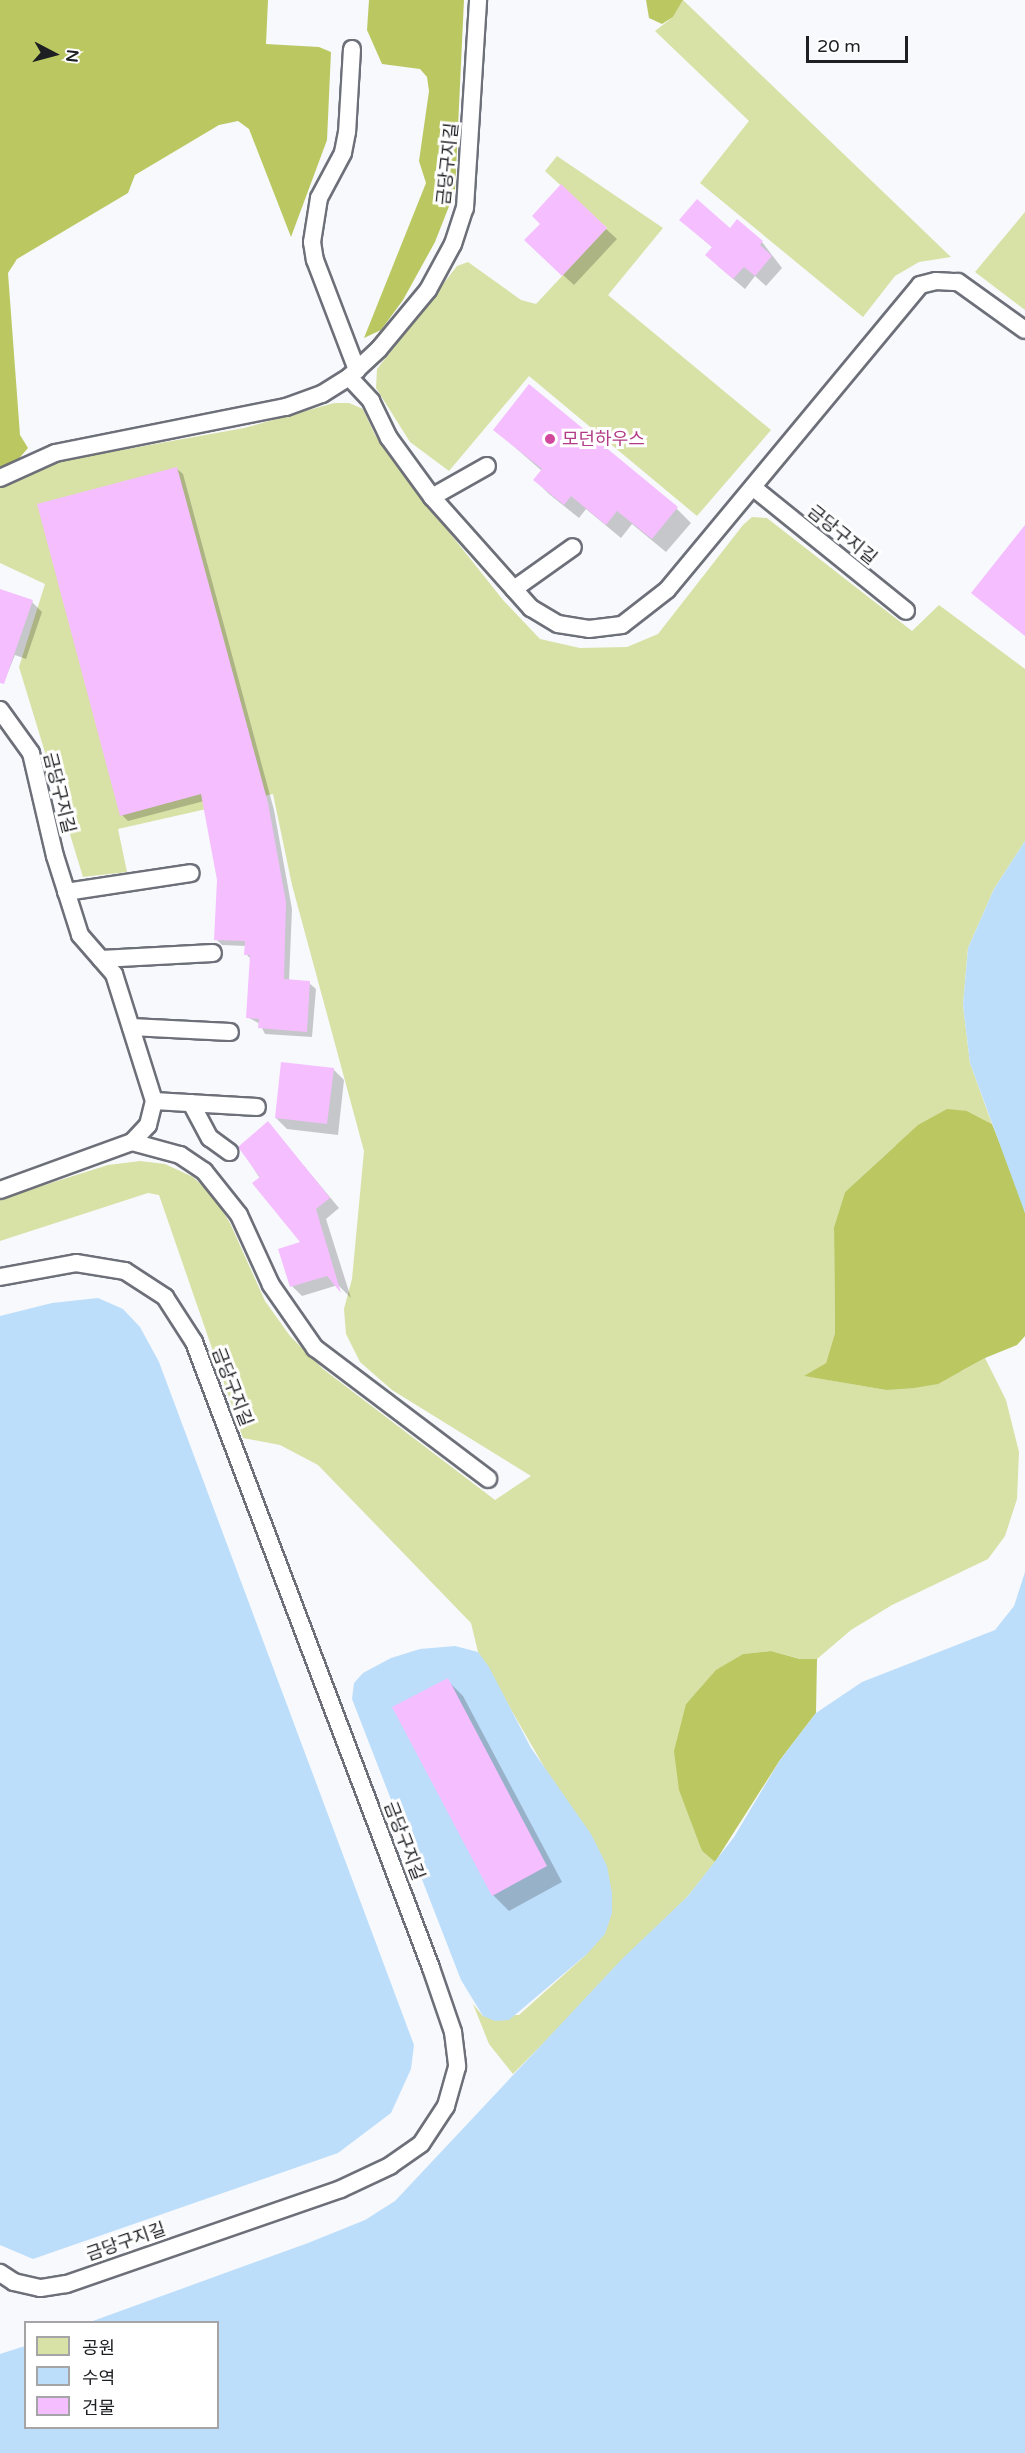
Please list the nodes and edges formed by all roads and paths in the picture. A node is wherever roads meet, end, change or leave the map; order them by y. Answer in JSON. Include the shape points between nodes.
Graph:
{"nodes":[{"id":1,"x":478,"y":0,"type":"edge"},
{"id":2,"x":352,"y":49,"type":"dead end"},
{"id":3,"x":1025,"y":330,"type":"edge"},
{"id":4,"x":353,"y":374,"type":"junction"},
{"id":5,"x":487,"y":466,"type":"dead end"},
{"id":6,"x":0,"y":478,"type":"edge"},
{"id":7,"x":755,"y":489,"type":"junction"},
{"id":8,"x":432,"y":497,"type":"junction"},
{"id":9,"x":573,"y":547,"type":"dead end"},
{"id":10,"x":514,"y":589,"type":"junction"},
{"id":11,"x":906,"y":611,"type":"dead end"},
{"id":12,"x":0,"y":710,"type":"edge"},
{"id":13,"x":191,"y":873,"type":"dead end"},
{"id":14,"x":66,"y":892,"type":"junction"},
{"id":15,"x":213,"y":953,"type":"dead end"},
{"id":16,"x":101,"y":959,"type":"junction"},
{"id":17,"x":131,"y":1027,"type":"junction"},
{"id":18,"x":230,"y":1032,"type":"dead end"},
{"id":19,"x":154,"y":1101,"type":"junction"},
{"id":20,"x":191,"y":1103,"type":"junction"},
{"id":21,"x":257,"y":1107,"type":"dead end"},
{"id":22,"x":132,"y":1142,"type":"junction"},
{"id":23,"x":229,"y":1152,"type":"dead end"},
{"id":24,"x":0,"y":1190,"type":"edge"},
{"id":25,"x":0,"y":1277,"type":"edge"},
{"id":26,"x":488,"y":1479,"type":"dead end"},
{"id":27,"x":0,"y":2273,"type":"edge"}],
"edges":[{"from":1,"to":4,"type":"lane","name":"금당구지길","via":[[470,168],[453,244],[428,290]]},
{"from":2,"to":4,"type":"lane","via":[[343,153],[319,198],[312,242]]},
{"from":3,"to":7,"type":"lane","via":[[958,282],[920,285]]},
{"from":4,"to":6,"type":"lane","name":"금당구지길","via":[[321,394],[286,406],[55,453]]},
{"from":4,"to":8,"type":"lane","via":[[389,438]]},
{"from":5,"to":8,"type":"lane"},
{"from":7,"to":10,"type":"lane","via":[[667,590],[622,625],[589,628],[558,624],[531,608]]},
{"from":7,"to":11,"type":"lane","name":"금당구지길"},
{"from":8,"to":10,"type":"lane"},
{"from":9,"to":10,"type":"lane"},
{"from":12,"to":14,"type":"lane","name":"금당구지길","via":[[31,753]]},
{"from":13,"to":14,"type":"lane"},
{"from":14,"to":16,"type":"lane","name":"금당구지길","via":[[80,934]]},
{"from":15,"to":16,"type":"lane"},
{"from":16,"to":17,"type":"lane","name":"금당구지길","via":[[114,974]]},
{"from":17,"to":18,"type":"lane"},
{"from":17,"to":19,"type":"lane","name":"금당구지길"},
{"from":19,"to":20,"type":"lane"},
{"from":19,"to":22,"type":"lane","via":[[148,1125]]},
{"from":20,"to":21,"type":"lane"},
{"from":20,"to":23,"type":"lane","via":[[210,1138]]},
{"from":22,"to":24,"type":"lane"},
{"from":22,"to":26,"type":"lane","via":[[180,1155],[204,1171],[238,1215],[280,1301],[315,1348]]},
{"from":25,"to":27,"type":"lane","name":"금당구지길","via":[[76,1263],[124,1271],[165,1297],[194,1342],[431,1968],[453,2032],[457,2067],[446,2106],[421,2144],[390,2166],[341,2189],[66,2284],[40,2288],[14,2282]]}]}
